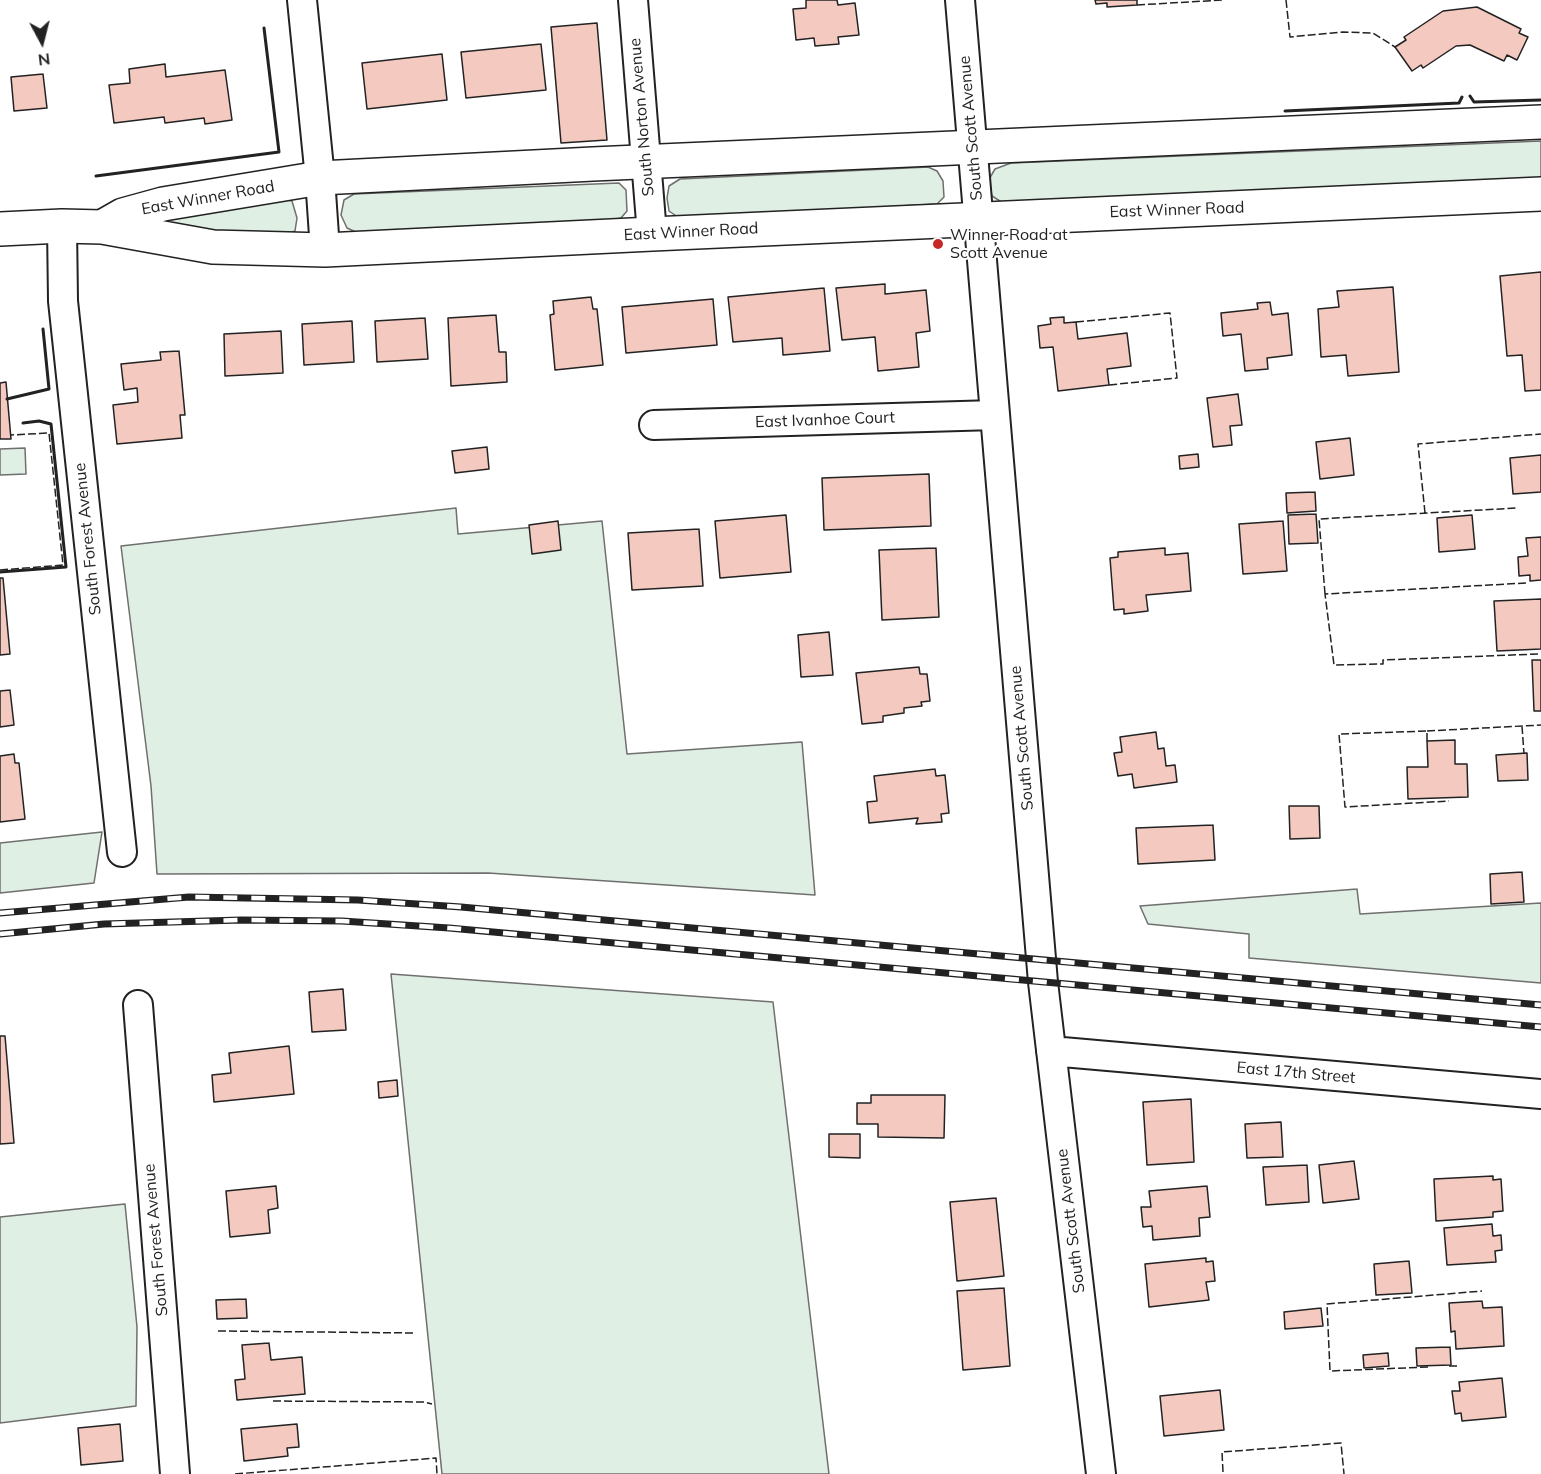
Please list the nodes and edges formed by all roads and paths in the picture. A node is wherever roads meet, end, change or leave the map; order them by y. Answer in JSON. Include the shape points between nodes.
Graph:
{"nodes":[{"id":1,"x":302,"y":0,"type":"edge"},
{"id":2,"x":633,"y":0,"type":"edge"},
{"id":3,"x":960,"y":0,"type":"edge"},
{"id":4,"x":1541,"y":122,"type":"edge"},
{"id":5,"x":973,"y":147,"type":"junction"},
{"id":6,"x":646,"y":162,"type":"junction"},
{"id":7,"x":320,"y":178,"type":"junction"},
{"id":8,"x":1541,"y":194,"type":"edge"},
{"id":9,"x":979,"y":219,"type":"junction"},
{"id":10,"x":62,"y":226,"type":"junction"},
{"id":11,"x":102,"y":227,"type":"junction"},
{"id":12,"x":0,"y":229,"type":"edge"},
{"id":13,"x":652,"y":234,"type":"junction"},
{"id":14,"x":325,"y":250,"type":"junction"},
{"id":15,"x":995,"y":415,"type":"junction"},
{"id":16,"x":654,"y":425,"type":"dead end"},
{"id":17,"x":122,"y":852,"type":"dead end"},
{"id":18,"x":138,"y":1005,"type":"dead end"},
{"id":19,"x":1051,"y":1051,"type":"junction"},
{"id":20,"x":1541,"y":1095,"type":"edge"},
{"id":21,"x":175,"y":1474,"type":"edge"},
{"id":22,"x":1101,"y":1474,"type":"edge"}],
"edges":[{"from":1,"to":7,"type":"street"},
{"from":2,"to":6,"type":"street","name":"South Norton Avenue"},
{"from":3,"to":5,"type":"street","name":"South Scott Avenue"},
{"from":4,"to":5,"type":"street","name":"East Winner Road"},
{"from":5,"to":6,"type":"street","name":"East Winner Road"},
{"from":5,"to":9,"type":"street","name":"South Scott Avenue"},
{"from":6,"to":7,"type":"street","name":"East Winner Road"},
{"from":6,"to":13,"type":"street","name":"South Norton Avenue"},
{"from":7,"to":11,"type":"street","name":"East Winner Road","via":[[163,204],[123,215]]},
{"from":7,"to":14,"type":"street"},
{"from":8,"to":9,"type":"street","name":"East Winner Road"},
{"from":9,"to":13,"type":"street","name":"East Winner Road"},
{"from":9,"to":15,"type":"street","name":"South Scott Avenue"},
{"from":10,"to":11,"type":"street"},
{"from":10,"to":12,"type":"street"},
{"from":10,"to":17,"type":"street","name":"South Forest Avenue","via":[[63,301]]},
{"from":11,"to":14,"type":"street","name":"East Winner Road","via":[[213,247]]},
{"from":13,"to":14,"type":"street","name":"East Winner Road"},
{"from":15,"to":16,"type":"street","name":"East Ivanhoe Court"},
{"from":15,"to":19,"type":"street","name":"South Scott Avenue"},
{"from":18,"to":21,"type":"street","name":"South Forest Avenue"},
{"from":19,"to":20,"type":"street","name":"East 17th Street"},
{"from":19,"to":22,"type":"street","name":"South Scott Avenue"}]}
